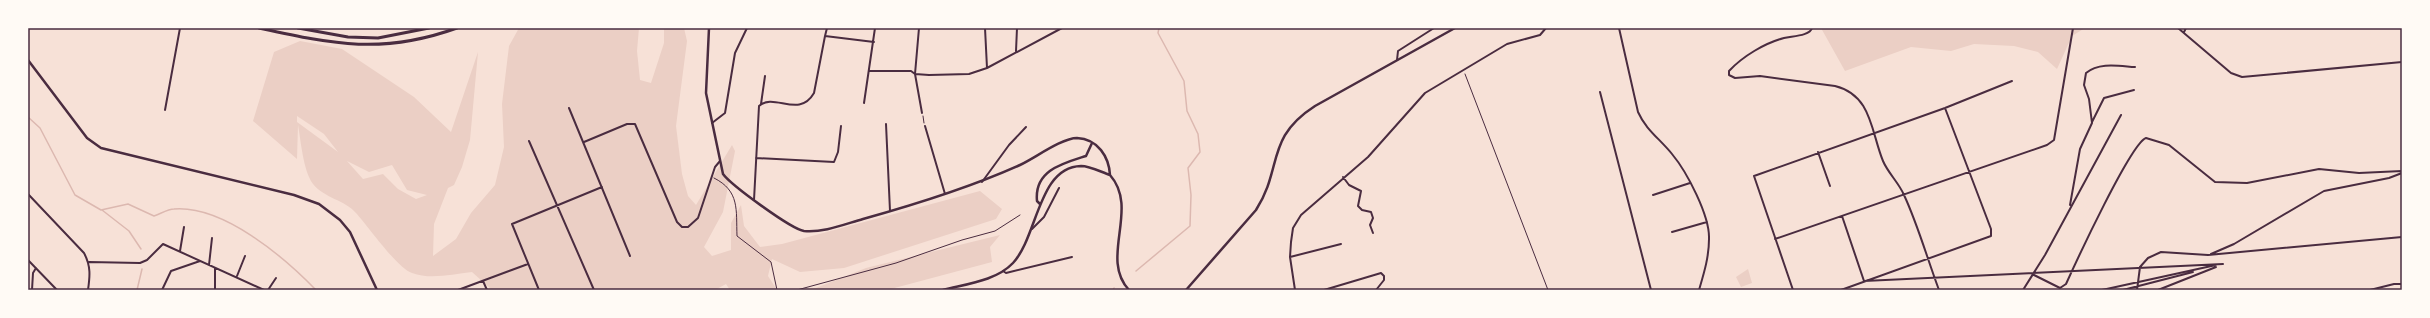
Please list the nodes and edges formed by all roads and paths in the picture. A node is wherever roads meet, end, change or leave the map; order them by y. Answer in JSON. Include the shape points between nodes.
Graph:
{"nodes":[{"id":1,"x":180,"y":28,"type":"edge"},
{"id":2,"x":259,"y":28,"type":"edge"},
{"id":3,"x":298,"y":28,"type":"edge"},
{"id":4,"x":429,"y":28,"type":"edge"},
{"id":5,"x":456,"y":28,"type":"edge"},
{"id":6,"x":709,"y":28,"type":"edge"},
{"id":7,"x":747,"y":28,"type":"edge"},
{"id":8,"x":827,"y":28,"type":"edge"},
{"id":9,"x":875,"y":28,"type":"edge"},
{"id":10,"x":919,"y":28,"type":"edge"},
{"id":11,"x":985,"y":28,"type":"edge"},
{"id":12,"x":1017,"y":28,"type":"edge"},
{"id":13,"x":1062,"y":28,"type":"edge"},
{"id":14,"x":1434,"y":28,"type":"edge"},
{"id":15,"x":1456,"y":28,"type":"edge"},
{"id":16,"x":1546,"y":28,"type":"edge"},
{"id":17,"x":1619,"y":28,"type":"edge"},
{"id":18,"x":1812,"y":28,"type":"edge"},
{"id":19,"x":2072,"y":28,"type":"edge"},
{"id":20,"x":2178,"y":28,"type":"edge"},
{"id":21,"x":2186,"y":28,"type":"edge"},
{"id":22,"x":2184,"y":32,"type":"junction"},
{"id":23,"x":825,"y":36,"type":"junction"},
{"id":24,"x":874,"y":42,"type":"junction"},
{"id":25,"x":1016,"y":51,"type":"junction"},
{"id":26,"x":28,"y":60,"type":"edge"},
{"id":27,"x":1397,"y":60,"type":"junction"},
{"id":28,"x":2402,"y":62,"type":"edge"},
{"id":29,"x":2135,"y":67,"type":"dead end"},
{"id":30,"x":987,"y":68,"type":"junction"},
{"id":31,"x":1463,"y":70,"type":"junction"},
{"id":32,"x":869,"y":71,"type":"junction"},
{"id":33,"x":916,"y":74,"type":"junction"},
{"id":34,"x":765,"y":76,"type":"dead end"},
{"id":35,"x":2012,"y":81,"type":"dead end"},
{"id":36,"x":2134,"y":90,"type":"dead end"},
{"id":37,"x":1600,"y":92,"type":"dead end"},
{"id":38,"x":864,"y":103,"type":"dead end"},
{"id":39,"x":761,"y":104,"type":"junction"},
{"id":40,"x":569,"y":108,"type":"dead end"},
{"id":41,"x":1945,"y":108,"type":"junction"},
{"id":42,"x":165,"y":110,"type":"dead end"},
{"id":43,"x":922,"y":113,"type":"joint"},
{"id":44,"x":2121,"y":115,"type":"dead end"},
{"id":45,"x":712,"y":123,"type":"junction"},
{"id":46,"x":2092,"y":123,"type":"junction"},
{"id":47,"x":886,"y":124,"type":"dead end"},
{"id":48,"x":841,"y":126,"type":"dead end"},
{"id":49,"x":925,"y":126,"type":"joint"},
{"id":50,"x":1026,"y":127,"type":"dead end"},
{"id":51,"x":1875,"y":133,"type":"junction"},
{"id":52,"x":529,"y":141,"type":"dead end"},
{"id":53,"x":584,"y":142,"type":"junction"},
{"id":54,"x":1092,"y":143,"type":"junction"},
{"id":55,"x":1818,"y":152,"type":"junction"},
{"id":56,"x":756,"y":158,"type":"junction"},
{"id":57,"x":720,"y":161,"type":"junction"},
{"id":58,"x":1969,"y":171,"type":"junction"},
{"id":59,"x":2402,"y":172,"type":"edge"},
{"id":60,"x":1110,"y":175,"type":"junction"},
{"id":61,"x":711,"y":177,"type":"junction"},
{"id":62,"x":1343,"y":177,"type":"junction"},
{"id":63,"x":982,"y":182,"type":"junction"},
{"id":64,"x":1690,"y":183,"type":"junction"},
{"id":65,"x":1830,"y":186,"type":"dead end"},
{"id":66,"x":602,"y":187,"type":"junction"},
{"id":67,"x":1059,"y":188,"type":"dead end"},
{"id":68,"x":28,"y":194,"type":"edge"},
{"id":69,"x":1904,"y":194,"type":"junction"},
{"id":70,"x":945,"y":195,"type":"junction"},
{"id":71,"x":1653,"y":195,"type":"dead end"},
{"id":72,"x":754,"y":200,"type":"junction"},
{"id":73,"x":1040,"y":204,"type":"junction"},
{"id":74,"x":557,"y":205,"type":"junction"},
{"id":75,"x":2070,"y":206,"type":"junction"},
{"id":76,"x":890,"y":211,"type":"junction"},
{"id":77,"x":1020,"y":215,"type":"dead end"},
{"id":78,"x":1842,"y":216,"type":"junction"},
{"id":79,"x":1707,"y":222,"type":"junction"},
{"id":80,"x":184,"y":227,"type":"dead end"},
{"id":81,"x":1032,"y":229,"type":"junction"},
{"id":82,"x":1672,"y":232,"type":"dead end"},
{"id":83,"x":1373,"y":233,"type":"dead end"},
{"id":84,"x":2402,"y":237,"type":"edge"},
{"id":85,"x":212,"y":238,"type":"dead end"},
{"id":86,"x":1775,"y":240,"type":"junction"},
{"id":87,"x":1341,"y":244,"type":"dead end"},
{"id":88,"x":180,"y":251,"type":"junction"},
{"id":89,"x":2208,"y":255,"type":"junction"},
{"id":90,"x":245,"y":256,"type":"dead end"},
{"id":91,"x":630,"y":256,"type":"dead end"},
{"id":92,"x":1072,"y":257,"type":"dead end"},
{"id":93,"x":1290,"y":257,"type":"junction"},
{"id":94,"x":1928,"y":259,"type":"junction"},
{"id":95,"x":28,"y":260,"type":"edge"},
{"id":96,"x":200,"y":261,"type":"junction"},
{"id":97,"x":89,"y":262,"type":"junction"},
{"id":98,"x":528,"y":264,"type":"junction"},
{"id":99,"x":2223,"y":264,"type":"junction"},
{"id":100,"x":209,"y":265,"type":"junction"},
{"id":101,"x":36,"y":268,"type":"junction"},
{"id":102,"x":215,"y":268,"type":"junction"},
{"id":103,"x":2140,"y":268,"type":"junction"},
{"id":104,"x":2072,"y":271,"type":"junction"},
{"id":105,"x":1003,"y":272,"type":"junction"},
{"id":106,"x":2034,"y":274,"type":"junction"},
{"id":107,"x":237,"y":276,"type":"junction"},
{"id":108,"x":276,"y":278,"type":"dead end"},
{"id":109,"x":1934,"y":278,"type":"junction"},
{"id":110,"x":484,"y":281,"type":"junction"},
{"id":111,"x":1864,"y":281,"type":"junction"},
{"id":112,"x":2138,"y":282,"type":"junction"},
{"id":113,"x":2402,"y":284,"type":"edge"},
{"id":114,"x":256,"y":286,"type":"junction"},
{"id":115,"x":2137,"y":286,"type":"junction"},
{"id":116,"x":32,"y":290,"type":"edge"},
{"id":117,"x":57,"y":290,"type":"edge"},
{"id":118,"x":88,"y":290,"type":"edge"},
{"id":119,"x":162,"y":290,"type":"edge"},
{"id":120,"x":215,"y":290,"type":"edge"},
{"id":121,"x":256,"y":290,"type":"edge"},
{"id":122,"x":264,"y":290,"type":"edge"},
{"id":123,"x":268,"y":290,"type":"edge"},
{"id":124,"x":377,"y":290,"type":"edge"},
{"id":125,"x":458,"y":290,"type":"edge"},
{"id":126,"x":487,"y":290,"type":"edge"},
{"id":127,"x":539,"y":290,"type":"edge"},
{"id":128,"x":594,"y":290,"type":"edge"},
{"id":129,"x":777,"y":290,"type":"edge"},
{"id":130,"x":797,"y":290,"type":"edge"},
{"id":131,"x":943,"y":290,"type":"edge"},
{"id":132,"x":1129,"y":290,"type":"edge"},
{"id":133,"x":1186,"y":290,"type":"edge"},
{"id":134,"x":1295,"y":290,"type":"edge"},
{"id":135,"x":1324,"y":290,"type":"edge"},
{"id":136,"x":1376,"y":290,"type":"edge"},
{"id":137,"x":1548,"y":290,"type":"edge"},
{"id":138,"x":1651,"y":290,"type":"edge"},
{"id":139,"x":1699,"y":290,"type":"edge"},
{"id":140,"x":1793,"y":290,"type":"edge"},
{"id":141,"x":1840,"y":290,"type":"edge"},
{"id":142,"x":1939,"y":290,"type":"edge"},
{"id":143,"x":2023,"y":290,"type":"edge"},
{"id":144,"x":2102,"y":290,"type":"edge"},
{"id":145,"x":2123,"y":290,"type":"edge"},
{"id":146,"x":2137,"y":290,"type":"edge"},
{"id":147,"x":2158,"y":290,"type":"edge"},
{"id":148,"x":2370,"y":290,"type":"edge"}],
"edges":[{"from":1,"to":42,"type":"street"},
{"from":2,"to":5,"type":"main road","via":[[322,42],[351,45],[403,42]]},
{"from":3,"to":4,"type":"main road","via":[[348,37],[378,38]]},
{"from":6,"to":45,"type":"main road","via":[[705,76]]},
{"from":7,"to":45,"type":"street","via":[[735,53],[725,113]]},
{"from":8,"to":23,"type":"street"},
{"from":9,"to":24,"type":"street"},
{"from":10,"to":33,"type":"street"},
{"from":11,"to":30,"type":"street"},
{"from":12,"to":25,"type":"street"},
{"from":13,"to":25,"type":"street"},
{"from":14,"to":27,"type":"street","via":[[1398,51]]},
{"from":15,"to":27,"type":"main road"},
{"from":16,"to":31,"type":"street","via":[[1540,35],[1507,44]]},
{"from":17,"to":64,"type":"street","via":[[1638,112],[1644,124],[1675,157]]},
{"from":18,"to":51,"type":"street","via":[[1807,34],[1782,38],[1767,44],[1736,64],[1729,71],[1729,75],[1735,78],[1760,76],[1846,88],[1866,109]]},
{"from":19,"to":58,"type":"street","via":[[2054,140],[2047,145]]},
{"from":20,"to":22,"type":"street"},
{"from":21,"to":22,"type":"street"},
{"from":22,"to":28,"type":"street","via":[[2231,73],[2242,78]]},
{"from":23,"to":24,"type":"street"},
{"from":23,"to":39,"type":"street","via":[[814,93],[810,98],[800,104]]},
{"from":24,"to":32,"type":"street"},
{"from":25,"to":30,"type":"street"},
{"from":26,"to":124,"type":"main road","via":[[87,138],[100,148],[294,195],[326,208],[350,232]]},
{"from":27,"to":133,"type":"main road","via":[[1315,106],[1293,123],[1281,140],[1265,196],[1256,210]]},
{"from":29,"to":46,"type":"street","via":[[2110,65],[2091,68],[2086,73],[2084,85],[2090,99]]},
{"from":30,"to":33,"type":"street","via":[[969,74]]},
{"from":31,"to":62,"type":"street","via":[[1419,98],[1380,144]]},
{"from":31,"to":137,"type":"path"},
{"from":32,"to":33,"type":"street","via":[[911,71]]},
{"from":32,"to":38,"type":"street"},
{"from":33,"to":43,"type":"street"},
{"from":34,"to":39,"type":"street"},
{"from":35,"to":41,"type":"street"},
{"from":36,"to":46,"type":"street","via":[[2104,98]]},
{"from":37,"to":138,"type":"street"},
{"from":39,"to":56,"type":"street","via":[[758,110]]},
{"from":40,"to":53,"type":"street"},
{"from":41,"to":51,"type":"street"},
{"from":41,"to":58,"type":"street"},
{"from":43,"to":49,"type":"path"},
{"from":44,"to":75,"type":"street"},
{"from":45,"to":57,"type":"main road"},
{"from":46,"to":75,"type":"street","via":[[2080,149]]},
{"from":47,"to":76,"type":"street"},
{"from":48,"to":56,"type":"street","via":[[838,152],[834,162]]},
{"from":49,"to":70,"type":"street"},
{"from":50,"to":63,"type":"street","via":[[1009,145]]},
{"from":51,"to":55,"type":"street"},
{"from":51,"to":69,"type":"street","via":[[1883,161]]},
{"from":52,"to":74,"type":"street"},
{"from":53,"to":61,"type":"street","via":[[627,124],[635,124],[677,222],[682,227],[688,227],[698,218]]},
{"from":53,"to":66,"type":"street"},
{"from":54,"to":60,"type":"main road","via":[[1106,156]]},
{"from":54,"to":63,"type":"main road","via":[[1084,139],[1072,139]]},
{"from":54,"to":73,"type":"main road","via":[[1086,156],[1061,163],[1048,172],[1036,196]]},
{"from":55,"to":65,"type":"street"},
{"from":55,"to":86,"type":"street","via":[[1754,176]]},
{"from":56,"to":72,"type":"street"},
{"from":57,"to":61,"type":"street"},
{"from":57,"to":72,"type":"main road","via":[[723,174],[729,181]]},
{"from":58,"to":69,"type":"street"},
{"from":58,"to":94,"type":"street","via":[[1991,229],[1991,236]]},
{"from":59,"to":89,"type":"street","via":[[2389,178],[2324,191],[2234,244]]},
{"from":59,"to":104,"type":"street","via":[[2359,173],[2319,169],[2247,183],[2215,182],[2169,145],[2146,138],[2139,142],[2122,170]]},
{"from":60,"to":73,"type":"main road","via":[[1084,167],[1064,171],[1052,180]]},
{"from":60,"to":132,"type":"main road","via":[[1122,201],[1117,264]]},
{"from":61,"to":129,"type":"path","via":[[727,185],[736,202],[737,236],[771,262]]},
{"from":62,"to":83,"type":"street","via":[[1349,185],[1361,191],[1358,206],[1371,212],[1373,218],[1370,226]]},
{"from":62,"to":93,"type":"street","via":[[1301,215],[1293,228]]},
{"from":63,"to":70,"type":"main road"},
{"from":64,"to":71,"type":"street"},
{"from":64,"to":79,"type":"street"},
{"from":66,"to":74,"type":"street"},
{"from":66,"to":91,"type":"street"},
{"from":67,"to":81,"type":"street","via":[[1044,217]]},
{"from":68,"to":97,"type":"street","via":[[84,253]]},
{"from":69,"to":78,"type":"street"},
{"from":69,"to":94,"type":"street"},
{"from":70,"to":76,"type":"main road"},
{"from":72,"to":76,"type":"main road","via":[[797,229],[806,231],[826,229]]},
{"from":73,"to":81,"type":"main road"},
{"from":74,"to":98,"type":"street","via":[[512,224]]},
{"from":74,"to":128,"type":"street"},
{"from":75,"to":106,"type":"street"},
{"from":77,"to":130,"type":"path","via":[[995,231]]},
{"from":78,"to":86,"type":"street"},
{"from":78,"to":111,"type":"street"},
{"from":79,"to":82,"type":"street"},
{"from":79,"to":139,"type":"street","via":[[1708,261]]},
{"from":80,"to":88,"type":"street"},
{"from":81,"to":105,"type":"main road","via":[[1023,250]]},
{"from":84,"to":89,"type":"street"},
{"from":85,"to":100,"type":"street"},
{"from":86,"to":140,"type":"street"},
{"from":87,"to":93,"type":"street"},
{"from":88,"to":96,"type":"street"},
{"from":88,"to":97,"type":"street","via":[[163,244],[147,260],[140,263]]},
{"from":89,"to":103,"type":"street","via":[[2161,252],[2148,258]]},
{"from":90,"to":107,"type":"street"},
{"from":92,"to":105,"type":"street"},
{"from":93,"to":134,"type":"street"},
{"from":94,"to":109,"type":"street"},
{"from":94,"to":111,"type":"street"},
{"from":95,"to":101,"type":"street"},
{"from":96,"to":100,"type":"street"},
{"from":96,"to":119,"type":"street","via":[[171,271]]},
{"from":97,"to":118,"type":"street"},
{"from":98,"to":110,"type":"street"},
{"from":98,"to":127,"type":"street"},
{"from":99,"to":103,"type":"street"},
{"from":99,"to":112,"type":"street"},
{"from":99,"to":115,"type":"street"},
{"from":99,"to":147,"type":"street"},
{"from":100,"to":102,"type":"street"},
{"from":101,"to":116,"type":"street","via":[[33,273]]},
{"from":101,"to":117,"type":"street"},
{"from":102,"to":107,"type":"street"},
{"from":102,"to":120,"type":"street"},
{"from":103,"to":104,"type":"street"},
{"from":103,"to":112,"type":"street"},
{"from":104,"to":106,"type":"street"},
{"from":104,"to":106,"type":"street","via":[[2066,284],[2060,288]]},
{"from":105,"to":131,"type":"main road"},
{"from":106,"to":109,"type":"street"},
{"from":106,"to":143,"type":"street"},
{"from":107,"to":114,"type":"street"},
{"from":108,"to":123,"type":"street"},
{"from":109,"to":111,"type":"street"},
{"from":109,"to":142,"type":"street"},
{"from":110,"to":125,"type":"street"},
{"from":110,"to":126,"type":"street"},
{"from":111,"to":141,"type":"street"},
{"from":112,"to":115,"type":"street"},
{"from":112,"to":144,"type":"street"},
{"from":113,"to":148,"type":"street"},
{"from":114,"to":121,"type":"street"},
{"from":114,"to":122,"type":"street"},
{"from":115,"to":145,"type":"street"},
{"from":115,"to":146,"type":"street"},
{"from":135,"to":136,"type":"street","via":[[1377,273],[1384,276],[1384,280]]}]}
